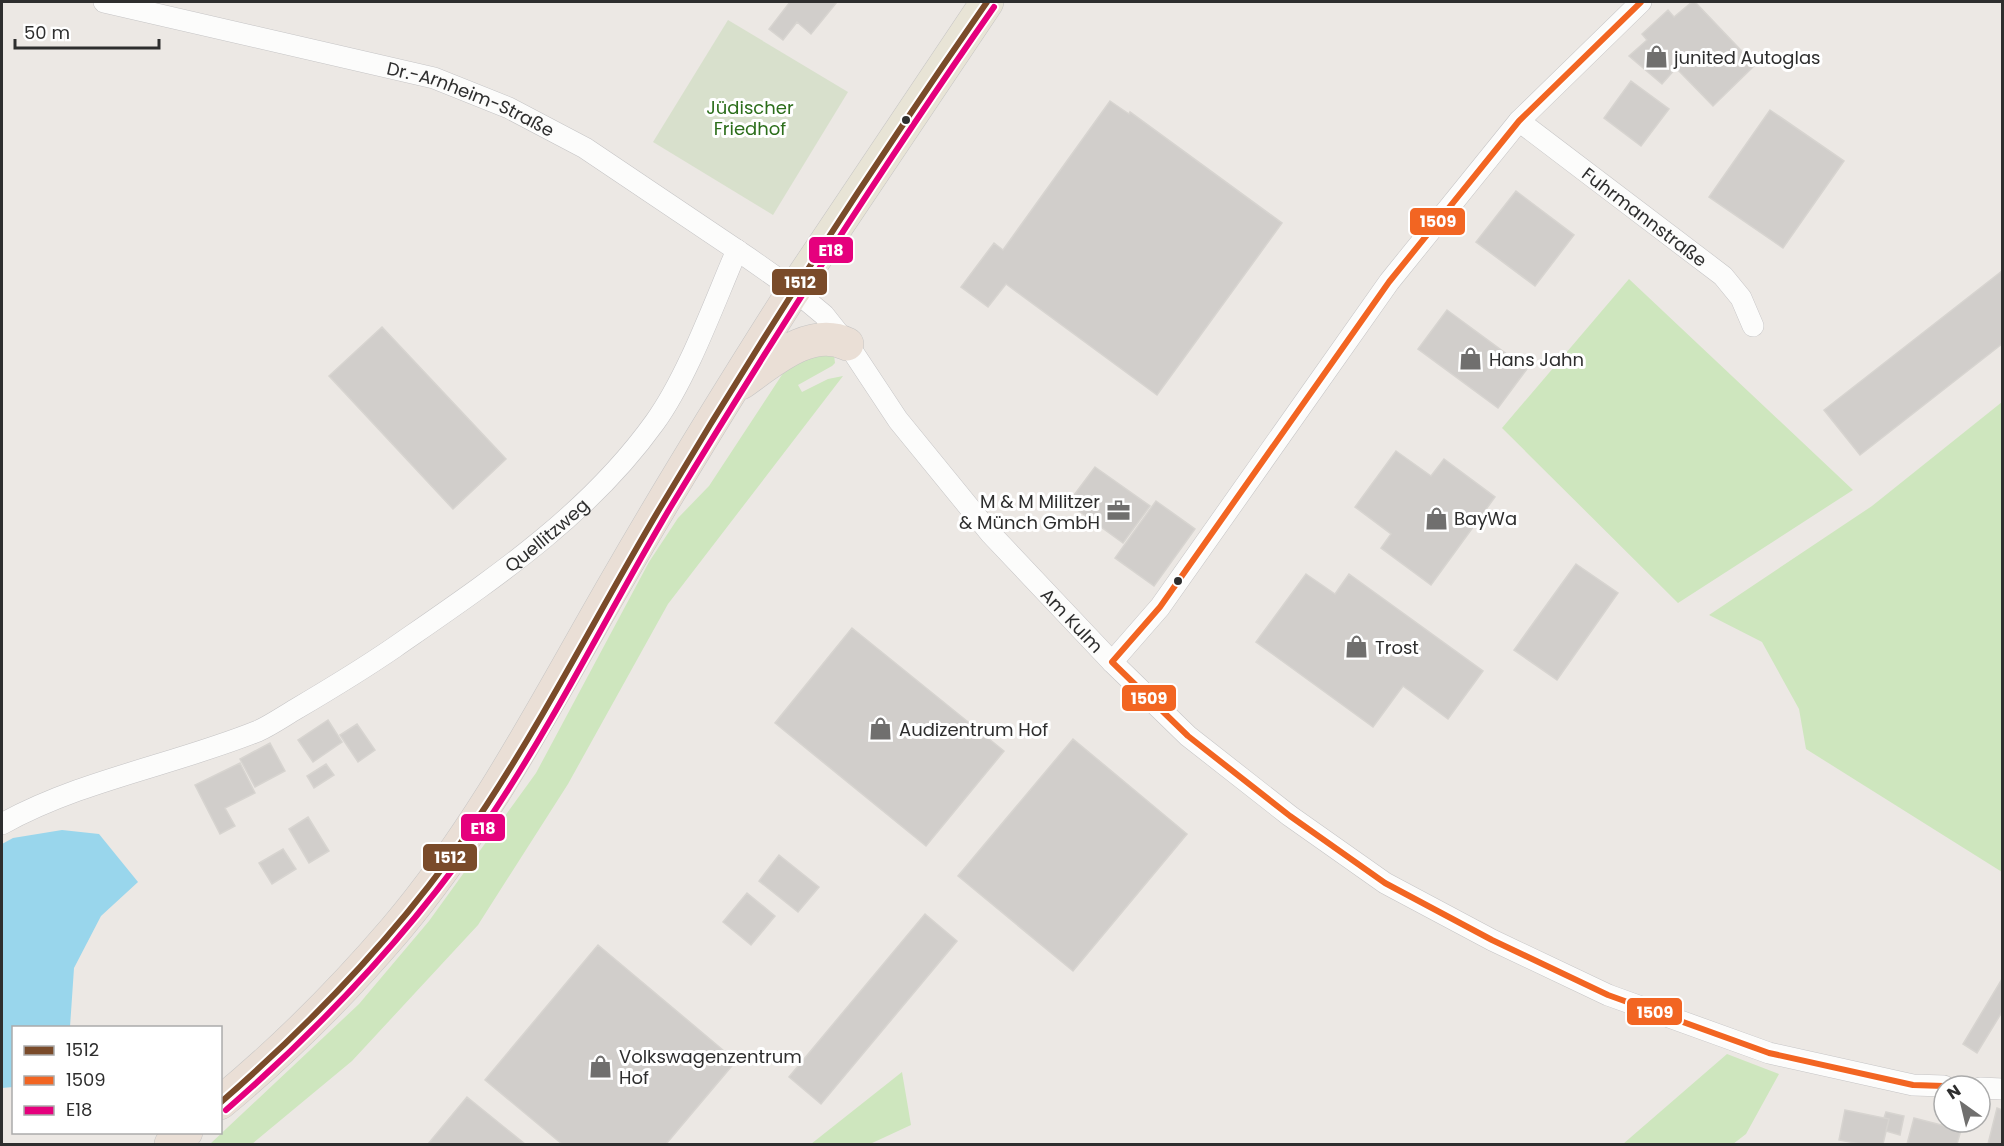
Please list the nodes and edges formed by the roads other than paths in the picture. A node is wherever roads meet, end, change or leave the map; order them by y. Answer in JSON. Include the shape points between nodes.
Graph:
{"nodes":[{"id":1,"x":104,"y":2,"type":"edge"},
{"id":2,"x":987,"y":2,"type":"edge"},
{"id":3,"x":1641,"y":2,"type":"edge"},
{"id":4,"x":172,"y":9,"type":"edge"},
{"id":5,"x":1519,"y":121,"type":"junction"},
{"id":6,"x":738,"y":250,"type":"junction"},
{"id":7,"x":794,"y":290,"type":"junction"},
{"id":8,"x":1753,"y":326,"type":"dead end"},
{"id":9,"x":847,"y":344,"type":"junction"},
{"id":10,"x":731,"y":388,"type":"junction"},
{"id":11,"x":1112,"y":662,"type":"junction"},
{"id":12,"x":2,"y":824,"type":"edge"},
{"id":13,"x":1932,"y":1086,"type":"edge"},
{"id":14,"x":222,"y":1101,"type":"edge"},
{"id":15,"x":184,"y":1134,"type":"edge"},
{"id":16,"x":171,"y":1144,"type":"edge"}],
"edges":[{"from":1,"to":4,"type":"street","name":"Dr.-Arnheim-Straße"},
{"from":2,"to":7,"type":"main road"},
{"from":3,"to":5,"type":"street"},
{"from":4,"to":6,"type":"street","name":"Dr.-Arnheim-Straße","via":[[434,78],[509,108],[585,148]]},
{"from":5,"to":8,"type":"street","name":"Fuhrmannstraße","via":[[1723,276],[1741,298]]},
{"from":5,"to":11,"type":"street","via":[[1389,282],[1160,607]]},
{"from":6,"to":7,"type":"street","name":"Dr.-Arnheim-Straße"},
{"from":6,"to":12,"type":"street","name":"Quellitzweg","via":[[657,420],[621,466],[573,515],[508,569],[344,682],[260,730],[99,783]]},
{"from":7,"to":9,"type":"street","name":"Am Kulm","via":[[824,315]]},
{"from":7,"to":10,"type":"highway"},
{"from":9,"to":10,"type":"highway","via":[[824,338],[803,343]]},
{"from":9,"to":11,"type":"street","name":"Am Kulm","via":[[898,420],[991,534]]},
{"from":10,"to":14,"type":"highway","via":[[515,762],[449,859],[396,929],[306,1026]]},
{"from":11,"to":13,"type":"street","name":"Am Kulm","via":[[1188,736],[1290,816],[1385,883],[1492,940],[1608,994],[1769,1053],[1913,1085]]},
{"from":15,"to":16,"type":"highway"}]}
